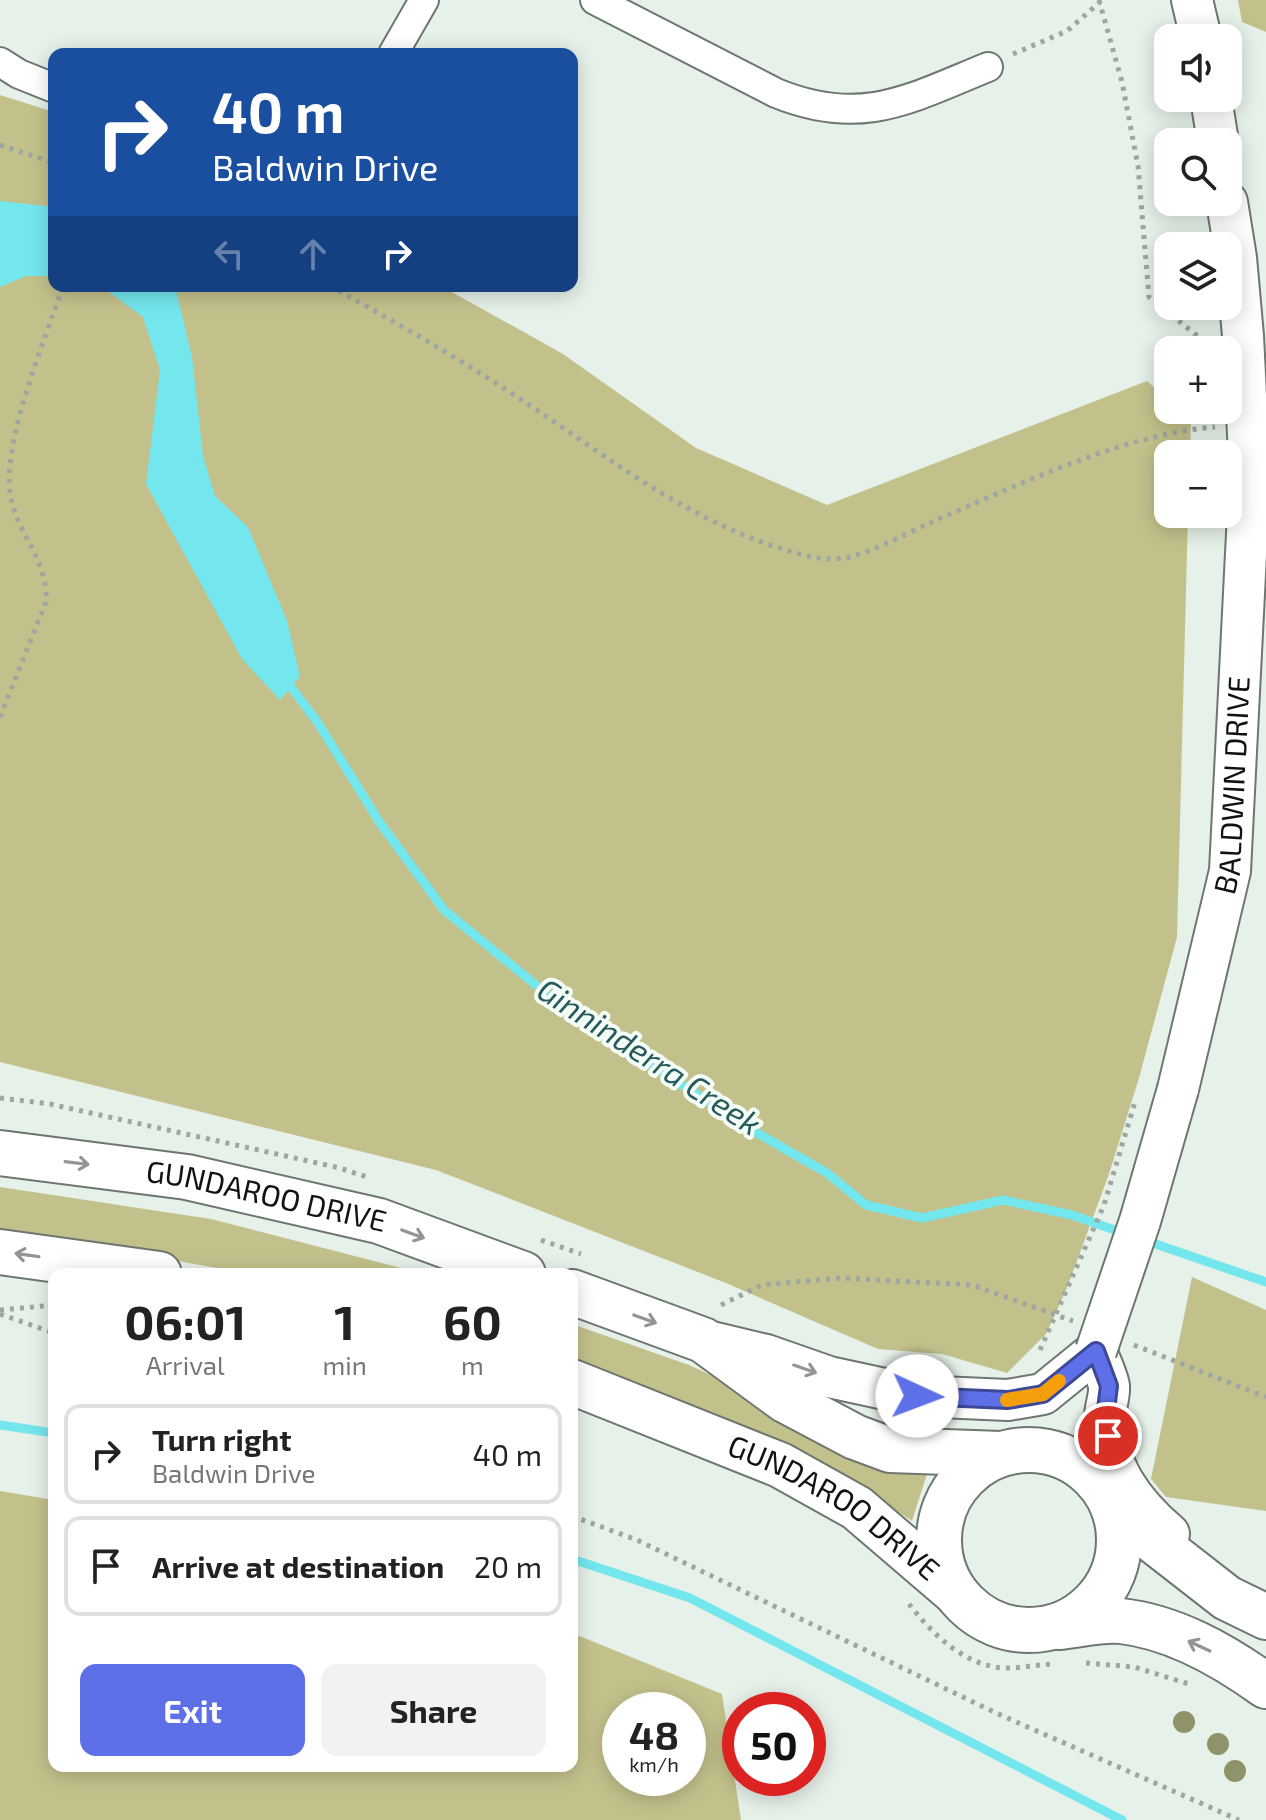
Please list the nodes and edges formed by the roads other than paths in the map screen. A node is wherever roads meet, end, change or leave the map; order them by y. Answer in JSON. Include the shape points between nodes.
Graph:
{"nodes":[{"id":1,"x":424,"y":0,"type":"edge"},
{"id":2,"x":595,"y":0,"type":"edge"},
{"id":3,"x":1192,"y":0,"type":"edge"},
{"id":4,"x":1198,"y":24,"type":"edge"},
{"id":5,"x":396,"y":48,"type":"edge"},
{"id":6,"x":0,"y":62,"type":"edge"},
{"id":7,"x":988,"y":67,"type":"road end"},
{"id":8,"x":48,"y":86,"type":"edge"},
{"id":9,"x":1229,"y":216,"type":"edge"},
{"id":10,"x":0,"y":1153,"type":"edge"},
{"id":11,"x":0,"y":1252,"type":"edge"},
{"id":12,"x":116,"y":1268,"type":"edge"},
{"id":13,"x":507,"y":1268,"type":"edge"},
{"id":14,"x":578,"y":1293,"type":"edge"},
{"id":15,"x":712,"y":1322,"type":"junction"},
{"id":16,"x":1105,"y":1341,"type":"junction"},
{"id":17,"x":578,"y":1384,"type":"edge"},
{"id":18,"x":1001,"y":1454,"type":"junction"},
{"id":19,"x":1114,"y":1510,"type":"junction"},
{"id":20,"x":955,"y":1592,"type":"junction"},
{"id":21,"x":1227,"y":1598,"type":"junction"},
{"id":22,"x":1266,"y":1617,"type":"edge"},
{"id":23,"x":1053,"y":1627,"type":"junction"},
{"id":24,"x":1266,"y":1686,"type":"edge"}],
"edges":[{"from":1,"to":5,"type":"street"},
{"from":2,"to":7,"type":"street","via":[[776,93],[831,109],[885,106]]},
{"from":3,"to":4,"type":"main road"},
{"from":6,"to":8,"type":"street"},
{"from":9,"to":16,"type":"main road","name":"BALDWIN DRIVE","bridge":true,"via":[[1243,336],[1250,474],[1230,871],[1178,1089]]},
{"from":10,"to":13,"type":"main road","name":"GUNDAROO DRIVE","one_way":true,"via":[[215,1183],[379,1221]]},
{"from":12,"to":11,"type":"main road","one_way":true},
{"from":14,"to":15,"type":"main road","one_way":true},
{"from":15,"to":16,"type":"main road","one_way":true,"via":[[766,1355],[829,1377],[917,1396],[1008,1400],[1043,1394]]},
{"from":15,"to":18,"type":"main road","via":[[785,1400],[855,1437],[890,1450]]},
{"from":16,"to":21,"type":"main road","via":[[1110,1454],[1126,1489]]},
{"from":17,"to":20,"type":"main road","name":"GUNDAROO DRIVE","via":[[780,1465],[857,1508]]},
{"from":18,"to":19,"type":"main road","via":[[1026,1450],[1066,1458],[1099,1483]]},
{"from":18,"to":20,"type":"main road","via":[[971,1471],[944,1511],[942,1563]]},
{"from":19,"to":21,"type":"main road"},
{"from":19,"to":23,"type":"main road","via":[[1119,1542],[1103,1593],[1080,1616]]},
{"from":20,"to":23,"type":"main road","via":[[987,1620],[1007,1628]]},
{"from":21,"to":22,"type":"main road"},
{"from":24,"to":23,"type":"main road","one_way":true,"via":[[1235,1664],[1166,1631],[1118,1621]]}]}
